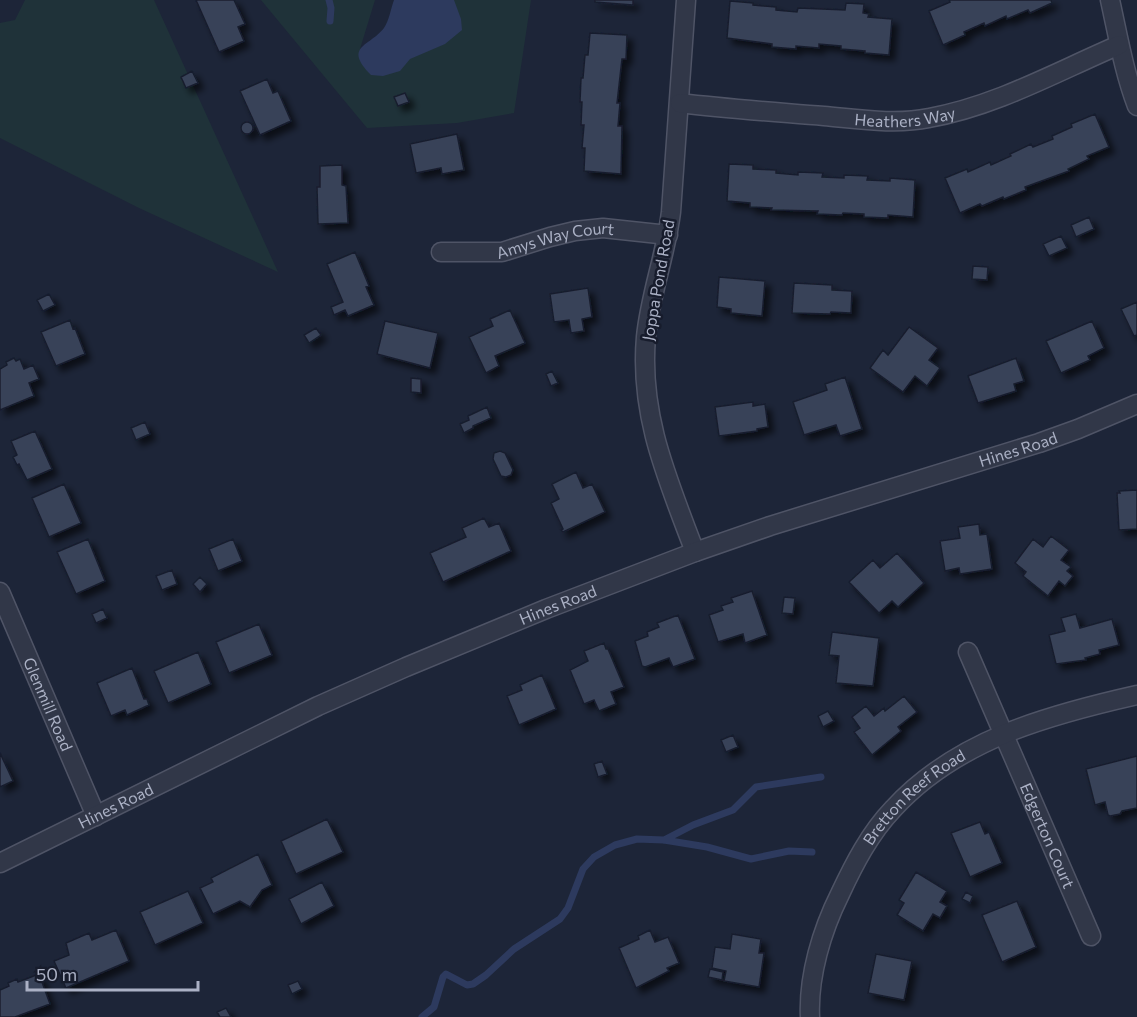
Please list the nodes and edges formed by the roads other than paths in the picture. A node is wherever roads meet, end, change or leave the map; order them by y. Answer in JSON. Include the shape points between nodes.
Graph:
{"nodes":[{"id":1,"x":686,"y":0,"type":"edge"},
{"id":2,"x":1110,"y":0,"type":"edge"},
{"id":3,"x":1119,"y":45,"type":"junction"},
{"id":4,"x":680,"y":103,"type":"junction"},
{"id":5,"x":1137,"y":106,"type":"edge"},
{"id":6,"x":668,"y":235,"type":"junction"},
{"id":7,"x":441,"y":252,"type":"dead end"},
{"id":8,"x":1137,"y":404,"type":"edge"},
{"id":9,"x":695,"y":552,"type":"junction"},
{"id":10,"x":0,"y":592,"type":"edge"},
{"id":11,"x":968,"y":652,"type":"dead end"},
{"id":12,"x":1137,"y":696,"type":"edge"},
{"id":13,"x":1003,"y":734,"type":"junction"},
{"id":14,"x":96,"y":816,"type":"junction"},
{"id":15,"x":0,"y":863,"type":"edge"},
{"id":16,"x":1091,"y":936,"type":"dead end"},
{"id":17,"x":810,"y":1017,"type":"edge"}],
"edges":[{"from":1,"to":4,"type":"street","name":"Joppa Pond Road"},
{"from":2,"to":3,"type":"street"},
{"from":3,"to":4,"type":"street","name":"Heathers Way","via":[[988,103],[927,119],[870,120]]},
{"from":3,"to":5,"type":"street"},
{"from":4,"to":6,"type":"street","name":"Joppa Pond Road"},
{"from":6,"to":7,"type":"street","name":"Amys Way Court","via":[[603,228],[575,231],[502,252]]},
{"from":6,"to":9,"type":"street","name":"Joppa Pond Road","via":[[646,335],[648,411],[660,459]]},
{"from":8,"to":9,"type":"street","name":"Hines Road","via":[[1030,446]]},
{"from":9,"to":14,"type":"street","name":"Hines Road","via":[[396,671]]},
{"from":10,"to":14,"type":"street","name":"Glenmill Road"},
{"from":11,"to":13,"type":"street","name":"Edgerton Court"},
{"from":12,"to":13,"type":"street","name":"Bretton Reef Road","via":[[1040,720]]},
{"from":13,"to":16,"type":"street","name":"Edgerton Court"},
{"from":13,"to":17,"type":"street","name":"Bretton Reef Road","via":[[959,754],[921,781],[869,840],[832,910],[813,976]]},
{"from":14,"to":15,"type":"street","name":"Hines Road"}]}
